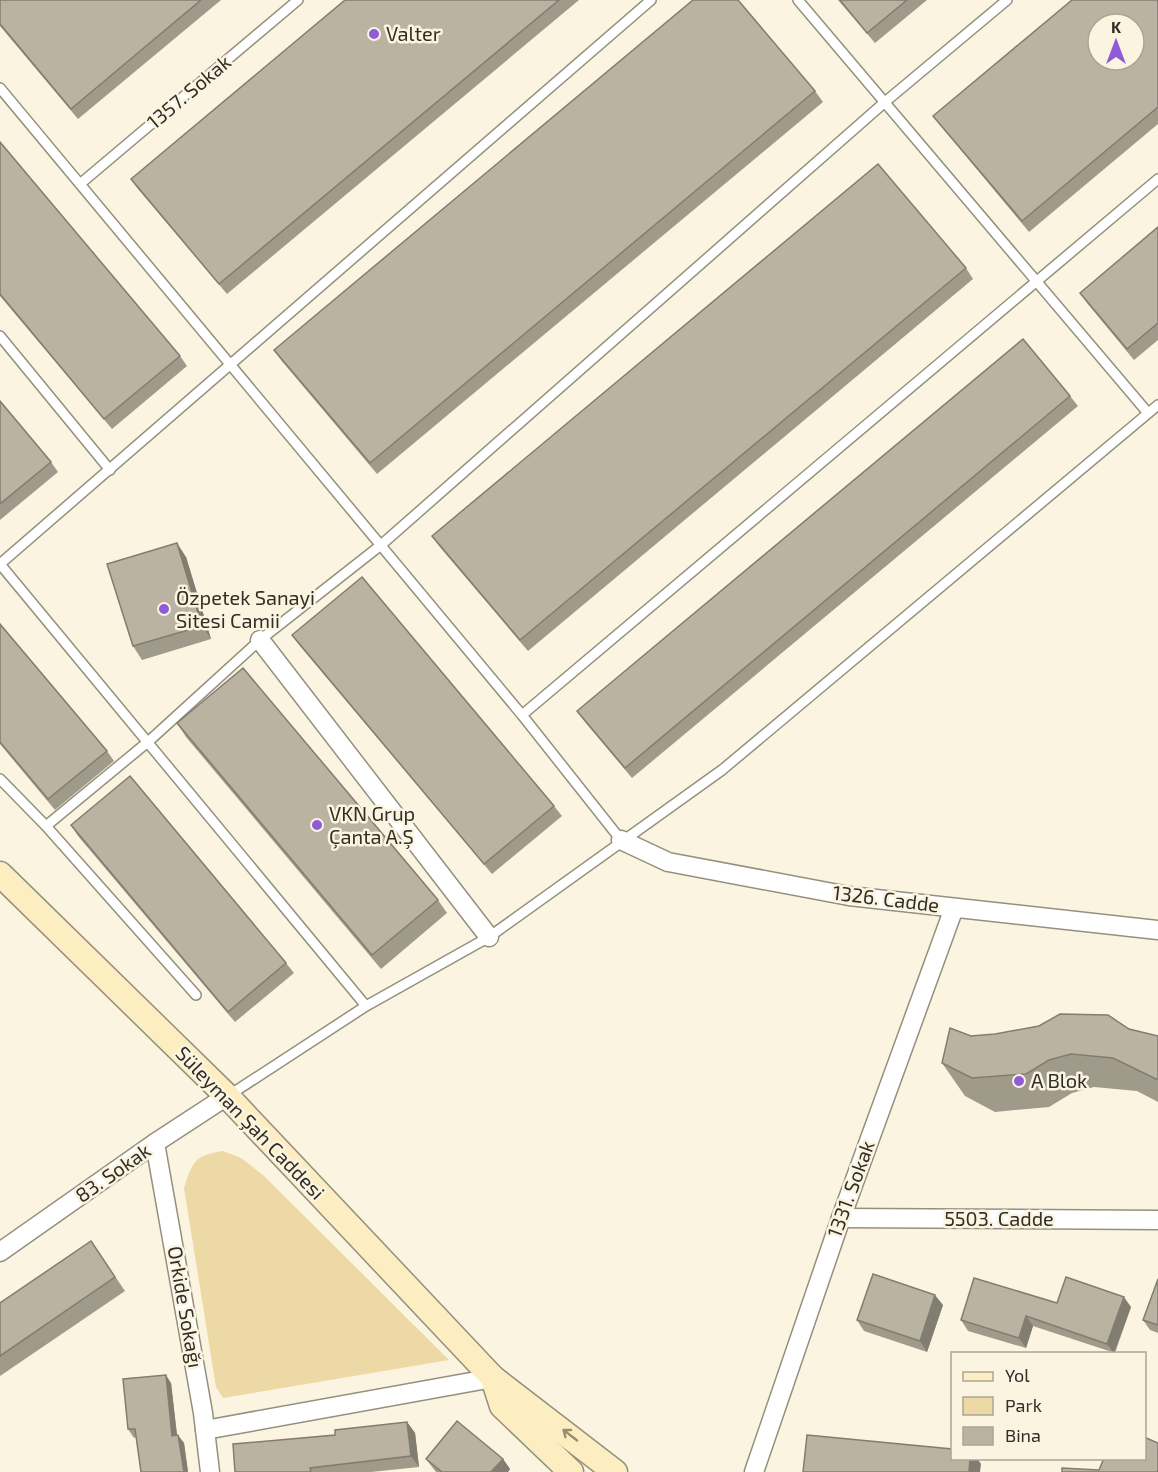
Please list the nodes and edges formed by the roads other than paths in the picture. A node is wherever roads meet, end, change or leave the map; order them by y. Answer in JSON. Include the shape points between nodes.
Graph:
{"nodes":[{"id":1,"x":298,"y":0,"type":"edge"},
{"id":2,"x":651,"y":0,"type":"edge"},
{"id":3,"x":798,"y":0,"type":"edge"},
{"id":4,"x":1007,"y":0,"type":"edge"},
{"id":5,"x":0,"y":88,"type":"edge"},
{"id":6,"x":885,"y":102,"type":"junction"},
{"id":7,"x":1158,"y":179,"type":"edge"},
{"id":8,"x":80,"y":184,"type":"junction"},
{"id":9,"x":1038,"y":280,"type":"junction"},
{"id":10,"x":0,"y":336,"type":"edge"},
{"id":11,"x":231,"y":365,"type":"junction"},
{"id":12,"x":1158,"y":405,"type":"edge"},
{"id":13,"x":1148,"y":413,"type":"junction"},
{"id":14,"x":110,"y":470,"type":"junction"},
{"id":15,"x":381,"y":545,"type":"junction"},
{"id":16,"x":0,"y":564,"type":"edge"},
{"id":17,"x":260,"y":640,"type":"junction"},
{"id":18,"x":522,"y":715,"type":"junction"},
{"id":19,"x":149,"y":741,"type":"junction"},
{"id":20,"x":0,"y":778,"type":"edge"},
{"id":21,"x":46,"y":826,"type":"junction"},
{"id":22,"x":621,"y":840,"type":"junction"},
{"id":23,"x":0,"y":874,"type":"edge"},
{"id":24,"x":954,"y":908,"type":"junction"},
{"id":25,"x":1158,"y":930,"type":"edge"},
{"id":26,"x":489,"y":937,"type":"junction"},
{"id":27,"x":196,"y":995,"type":"dead end"},
{"id":28,"x":366,"y":1006,"type":"junction"},
{"id":29,"x":227,"y":1096,"type":"junction"},
{"id":30,"x":155,"y":1143,"type":"junction"},
{"id":31,"x":841,"y":1218,"type":"junction"},
{"id":32,"x":1158,"y":1220,"type":"edge"},
{"id":33,"x":0,"y":1252,"type":"edge"},
{"id":34,"x":493,"y":1378,"type":"junction"},
{"id":35,"x":205,"y":1430,"type":"junction"},
{"id":36,"x":210,"y":1472,"type":"edge"},
{"id":37,"x":571,"y":1472,"type":"edge"},
{"id":38,"x":615,"y":1472,"type":"edge"},
{"id":39,"x":754,"y":1472,"type":"edge"}],
"edges":[{"from":1,"to":8,"type":"lane","name":"1357. Sokak"},
{"from":2,"to":11,"type":"lane"},
{"from":3,"to":6,"type":"lane"},
{"from":4,"to":6,"type":"lane"},
{"from":5,"to":8,"type":"lane"},
{"from":6,"to":9,"type":"lane"},
{"from":6,"to":15,"type":"lane"},
{"from":7,"to":9,"type":"lane"},
{"from":8,"to":11,"type":"lane"},
{"from":9,"to":13,"type":"lane"},
{"from":9,"to":18,"type":"lane"},
{"from":10,"to":14,"type":"lane"},
{"from":11,"to":14,"type":"lane"},
{"from":11,"to":15,"type":"lane"},
{"from":12,"to":13,"type":"lane"},
{"from":13,"to":22,"type":"lane","via":[[722,770]]},
{"from":14,"to":16,"type":"lane"},
{"from":15,"to":17,"type":"lane"},
{"from":15,"to":18,"type":"lane"},
{"from":16,"to":19,"type":"lane"},
{"from":17,"to":19,"type":"lane"},
{"from":17,"to":26,"type":"street"},
{"from":18,"to":22,"type":"lane"},
{"from":19,"to":21,"type":"lane"},
{"from":19,"to":28,"type":"lane"},
{"from":20,"to":21,"type":"lane"},
{"from":21,"to":27,"type":"lane"},
{"from":22,"to":24,"type":"street","name":"1326. Cadde","via":[[668,862],[849,896]]},
{"from":22,"to":26,"type":"lane"},
{"from":23,"to":29,"type":"main road","name":"Süleyman Şah Caddesi"},
{"from":24,"to":25,"type":"street","name":"1326. Cadde"},
{"from":24,"to":31,"type":"street","name":"1331. Sokak"},
{"from":26,"to":28,"type":"lane"},
{"from":28,"to":29,"type":"lane"},
{"from":29,"to":30,"type":"street","name":"83. Sokak"},
{"from":29,"to":34,"type":"main road","name":"Süleyman Şah Caddesi"},
{"from":30,"to":33,"type":"street","name":"83. Sokak"},
{"from":30,"to":35,"type":"street","name":"Orkide Sokağı"},
{"from":31,"to":32,"type":"street","name":"5503. Cadde"},
{"from":31,"to":39,"type":"street","name":"1331. Sokak"},
{"from":34,"to":35,"type":"street"},
{"from":34,"to":37,"type":"main road","name":"Süleyman Şah Caddesi","via":[[502,1406]]},
{"from":38,"to":34,"type":"main road","name":"Süleyman Şah Caddesi","one_way":true},
{"from":35,"to":36,"type":"street","name":"Orkide Sokağı"}]}
